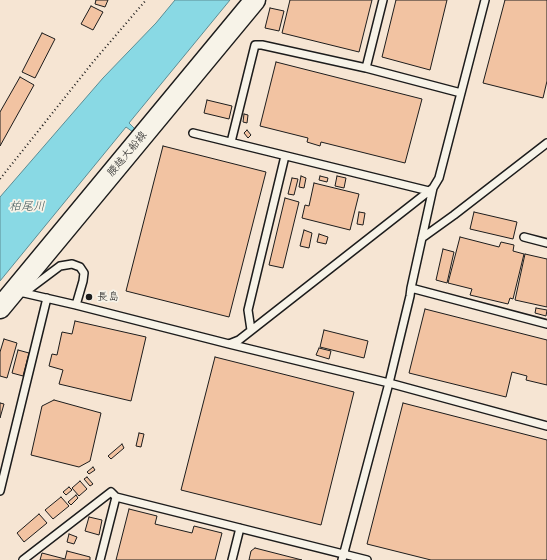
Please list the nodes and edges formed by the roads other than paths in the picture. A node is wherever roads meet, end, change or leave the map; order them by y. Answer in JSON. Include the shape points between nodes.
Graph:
{"nodes":[{"id":1,"x":255,"y":0,"type":"edge"},
{"id":2,"x":384,"y":0,"type":"edge"},
{"id":3,"x":485,"y":0,"type":"edge"},
{"id":4,"x":366,"y":68,"type":"junction"},
{"id":5,"x":461,"y":93,"type":"junction"},
{"id":6,"x":193,"y":133,"type":"dead end"},
{"id":7,"x":232,"y":142,"type":"junction"},
{"id":8,"x":547,"y":143,"type":"edge"},
{"id":9,"x":285,"y":156,"type":"junction"},
{"id":10,"x":431,"y":190,"type":"junction"},
{"id":11,"x":524,"y":237,"type":"dead end"},
{"id":12,"x":422,"y":238,"type":"junction"},
{"id":13,"x":547,"y":243,"type":"edge"},
{"id":14,"x":411,"y":288,"type":"junction"},
{"id":15,"x":20,"y":291,"type":"junction"},
{"id":16,"x":47,"y":298,"type":"junction"},
{"id":17,"x":76,"y":305,"type":"junction"},
{"id":18,"x":0,"y":308,"type":"edge"},
{"id":19,"x":547,"y":324,"type":"edge"},
{"id":20,"x":251,"y":330,"type":"junction"},
{"id":21,"x":229,"y":344,"type":"junction"},
{"id":22,"x":389,"y":383,"type":"junction"},
{"id":23,"x":547,"y":426,"type":"edge"},
{"id":24,"x":0,"y":491,"type":"edge"},
{"id":25,"x":116,"y":497,"type":"junction"},
{"id":26,"x":240,"y":528,"type":"junction"},
{"id":27,"x":343,"y":557,"type":"edge"},
{"id":28,"x":23,"y":560,"type":"edge"},
{"id":29,"x":100,"y":560,"type":"edge"},
{"id":30,"x":232,"y":560,"type":"edge"},
{"id":31,"x":367,"y":560,"type":"edge"}],
"edges":[{"from":1,"to":15,"type":"main road","name":"腰越大船線"},
{"from":2,"to":4,"type":"lane"},
{"from":3,"to":5,"type":"lane"},
{"from":4,"to":5,"type":"lane"},
{"from":4,"to":7,"type":"lane","via":[[255,45]]},
{"from":5,"to":10,"type":"lane","via":[[439,178]]},
{"from":6,"to":7,"type":"lane"},
{"from":7,"to":9,"type":"lane"},
{"from":8,"to":12,"type":"lane"},
{"from":9,"to":10,"type":"lane"},
{"from":9,"to":20,"type":"lane","via":[[248,310]]},
{"from":10,"to":12,"type":"lane"},
{"from":10,"to":20,"type":"lane"},
{"from":11,"to":13,"type":"lane"},
{"from":12,"to":14,"type":"lane"},
{"from":14,"to":19,"type":"lane"},
{"from":14,"to":22,"type":"lane"},
{"from":15,"to":16,"type":"lane"},
{"from":15,"to":17,"type":"lane","via":[[60,266],[72,264],[80,267],[84,273]]},
{"from":15,"to":18,"type":"main road","name":"腰越大船線"},
{"from":16,"to":17,"type":"lane"},
{"from":16,"to":24,"type":"lane"},
{"from":17,"to":21,"type":"lane"},
{"from":20,"to":21,"type":"lane"},
{"from":21,"to":22,"type":"lane"},
{"from":22,"to":23,"type":"lane"},
{"from":22,"to":27,"type":"lane"},
{"from":25,"to":26,"type":"lane"},
{"from":25,"to":28,"type":"lane","via":[[111,492]]},
{"from":25,"to":29,"type":"lane"},
{"from":26,"to":27,"type":"lane"},
{"from":26,"to":30,"type":"lane"},
{"from":27,"to":31,"type":"lane"}]}
